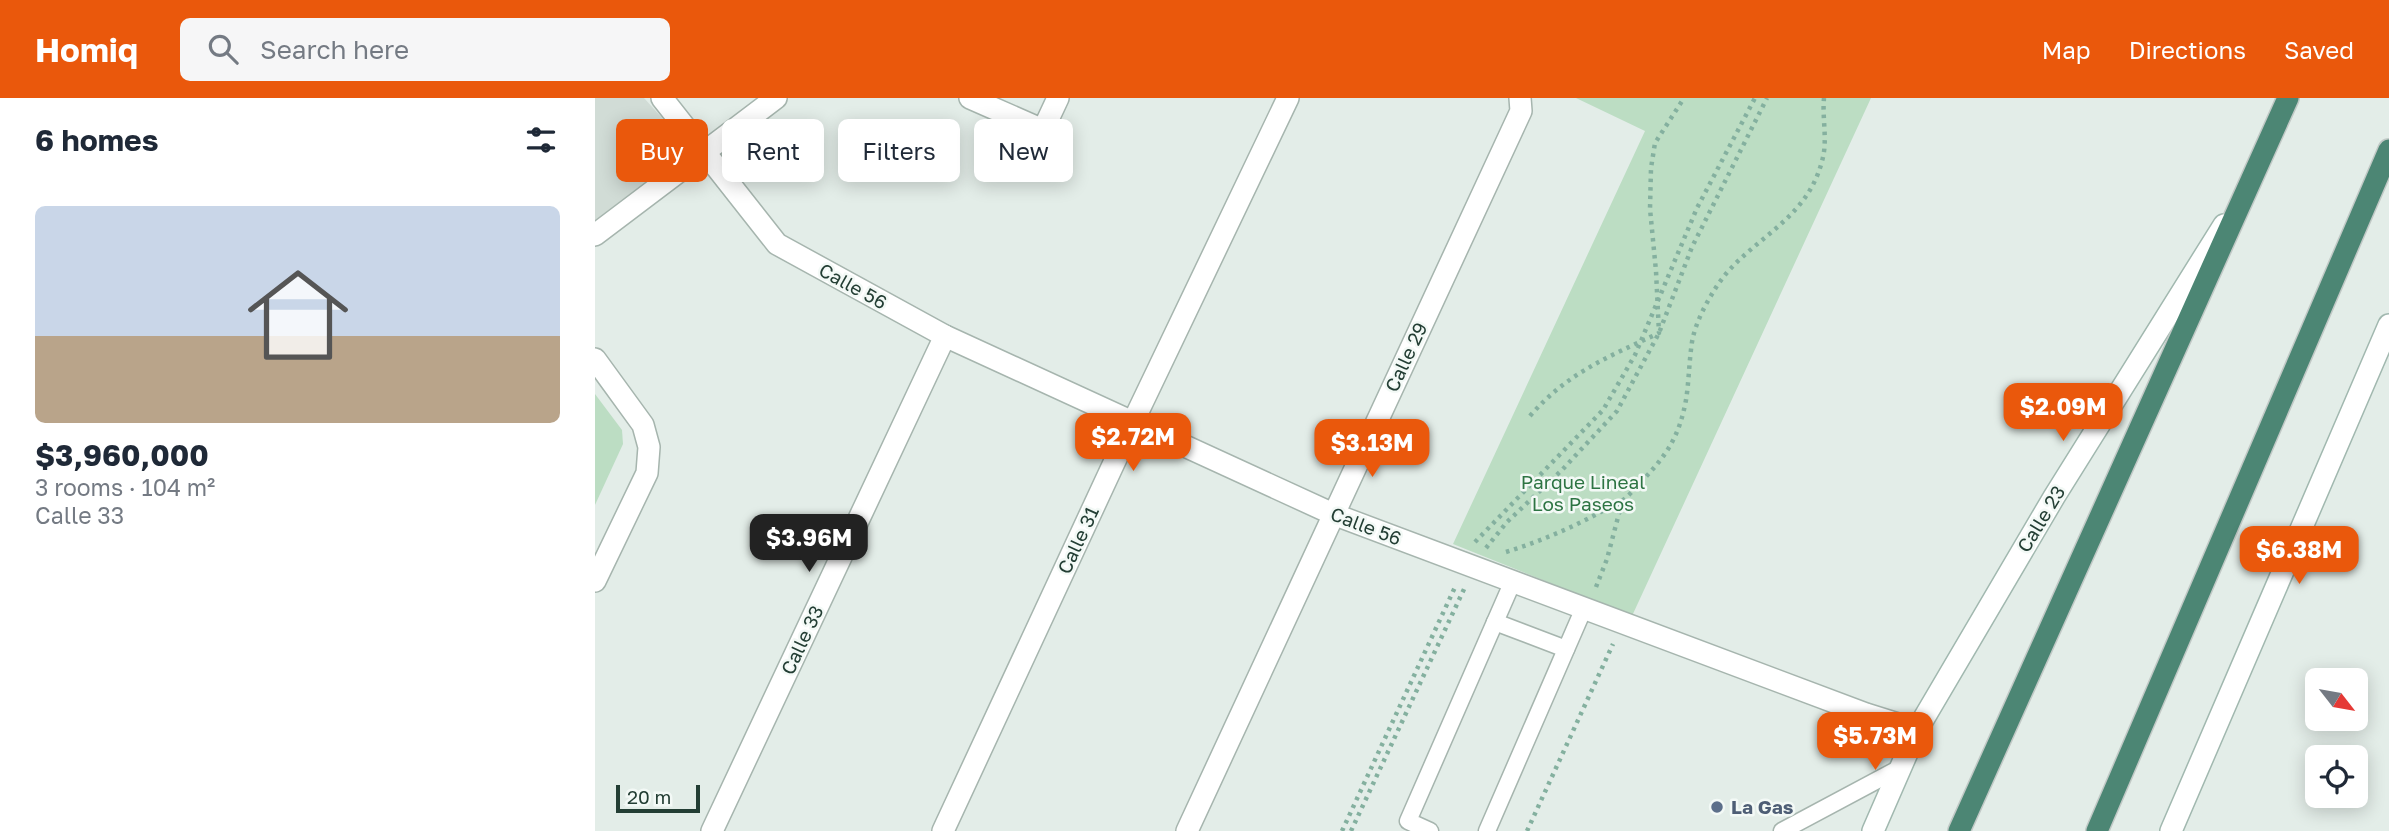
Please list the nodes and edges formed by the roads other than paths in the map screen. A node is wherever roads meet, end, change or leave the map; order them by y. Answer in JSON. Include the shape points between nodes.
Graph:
{"nodes":[{"id":1,"x":662,"y":98,"type":"edge"},
{"id":2,"x":776,"y":98,"type":"edge"},
{"id":3,"x":970,"y":98,"type":"edge"},
{"id":4,"x":1058,"y":98,"type":"edge"},
{"id":5,"x":1288,"y":98,"type":"edge"},
{"id":6,"x":2288,"y":98,"type":"edge"},
{"id":7,"x":1520,"y":105,"type":"edge"},
{"id":8,"x":679,"y":119,"type":"edge"},
{"id":9,"x":708,"y":149,"type":"edge"},
{"id":10,"x":2389,"y":150,"type":"edge"},
{"id":11,"x":708,"y":155,"type":"edge"},
{"id":12,"x":2251,"y":181,"type":"junction"},
{"id":13,"x":664,"y":182,"type":"edge"},
{"id":14,"x":595,"y":235,"type":"edge"},
{"id":15,"x":2389,"y":325,"type":"edge"},
{"id":16,"x":945,"y":336,"type":"junction"},
{"id":17,"x":595,"y":359,"type":"edge"},
{"id":18,"x":1133,"y":422,"type":"junction"},
{"id":19,"x":1333,"y":514,"type":"junction"},
{"id":20,"x":595,"y":581,"type":"edge"},
{"id":21,"x":1513,"y":581,"type":"junction"},
{"id":22,"x":1589,"y":602,"type":"junction"},
{"id":23,"x":1495,"y":622,"type":"junction"},
{"id":24,"x":1566,"y":649,"type":"junction"},
{"id":25,"x":1917,"y":730,"type":"junction"},
{"id":26,"x":1900,"y":768,"type":"junction"},
{"id":27,"x":2099,"y":827,"type":"edge"},
{"id":28,"x":712,"y":831,"type":"edge"},
{"id":29,"x":943,"y":831,"type":"edge"},
{"id":30,"x":1187,"y":831,"type":"edge"},
{"id":31,"x":1430,"y":831,"type":"edge"},
{"id":32,"x":1487,"y":831,"type":"edge"},
{"id":33,"x":1783,"y":831,"type":"edge"},
{"id":34,"x":1873,"y":831,"type":"edge"},
{"id":35,"x":1958,"y":831,"type":"edge"},
{"id":36,"x":2171,"y":831,"type":"edge"}],
"edges":[{"from":1,"to":8,"type":"street","name":"Calle 56"},
{"from":2,"to":9,"type":"street"},
{"from":3,"to":4,"type":"street","via":[[1043,130]]},
{"from":5,"to":18,"type":"street","name":"Calle 31"},
{"from":6,"to":12,"type":"highway"},
{"from":7,"to":19,"type":"street","name":"Calle 29"},
{"from":10,"to":27,"type":"highway"},
{"from":11,"to":16,"type":"street","name":"Calle 56","via":[[778,244]]},
{"from":12,"to":25,"type":"street","name":"Calle 23","via":[[2054,498]]},
{"from":12,"to":35,"type":"highway"},
{"from":13,"to":14,"type":"street"},
{"from":15,"to":36,"type":"street"},
{"from":16,"to":18,"type":"street","name":"Calle 56"},
{"from":16,"to":28,"type":"street","name":"Calle 33"},
{"from":17,"to":20,"type":"street","via":[[643,425],[649,447],[647,473]]},
{"from":18,"to":19,"type":"street","name":"Calle 56"},
{"from":18,"to":29,"type":"street","name":"Calle 31"},
{"from":19,"to":21,"type":"street","name":"Calle 56"},
{"from":19,"to":30,"type":"street","name":"Calle 29"},
{"from":21,"to":22,"type":"street","name":"Calle 56"},
{"from":21,"to":23,"type":"lane"},
{"from":22,"to":24,"type":"lane"},
{"from":22,"to":25,"type":"street","name":"Calle 56","via":[[1866,714]]},
{"from":23,"to":24,"type":"lane"},
{"from":23,"to":31,"type":"lane","via":[[1408,821]]},
{"from":24,"to":32,"type":"lane"},
{"from":25,"to":26,"type":"street","name":"Calle 23"},
{"from":26,"to":33,"type":"lane"},
{"from":26,"to":34,"type":"street","name":"Calle 23"}]}
